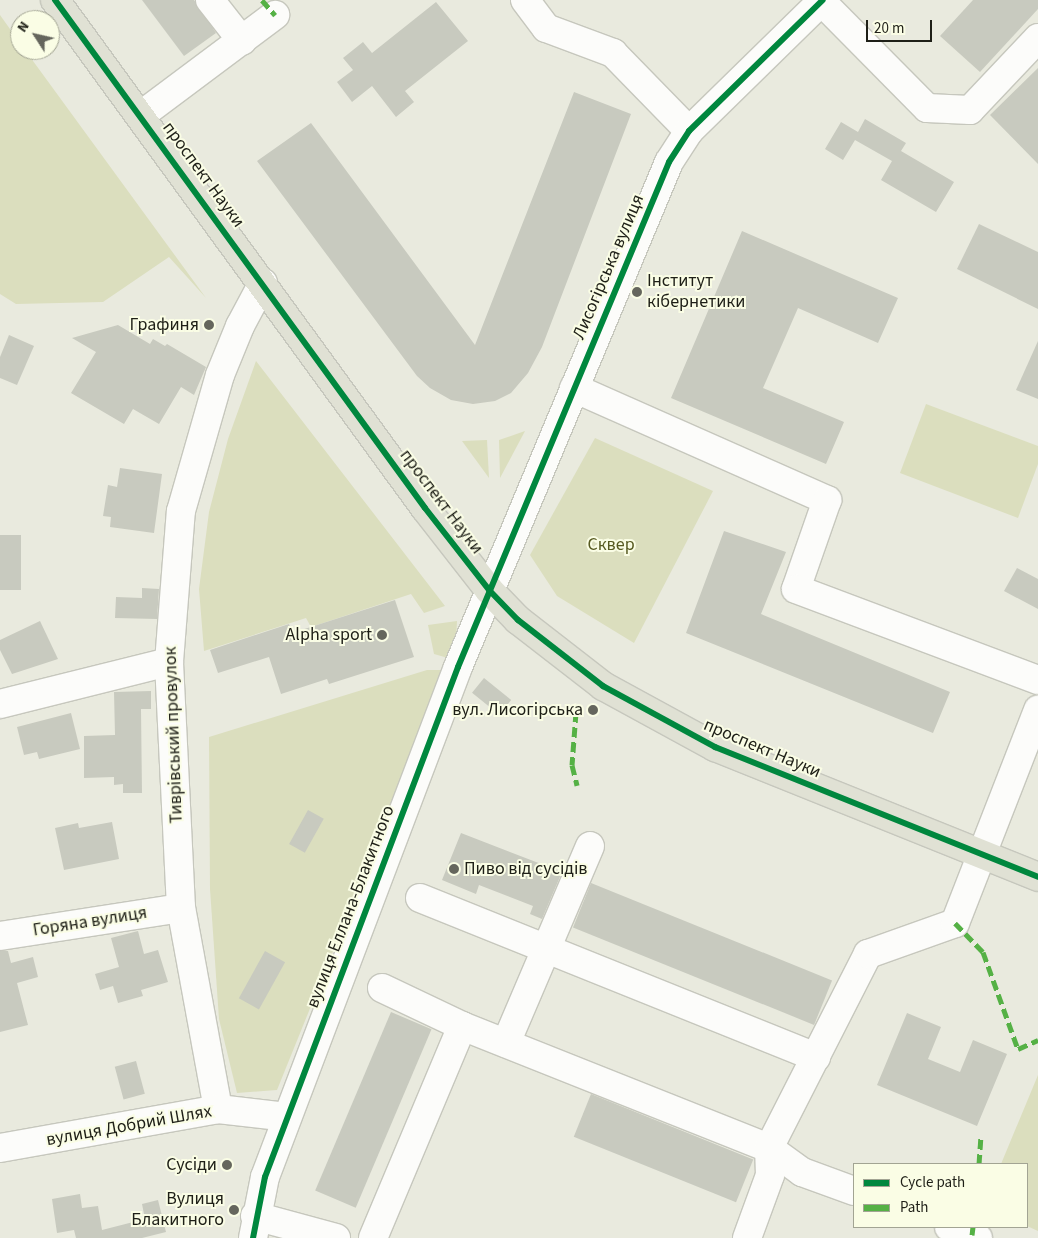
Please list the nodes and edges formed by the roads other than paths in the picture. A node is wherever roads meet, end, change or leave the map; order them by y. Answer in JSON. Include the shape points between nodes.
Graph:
{"nodes":[{"id":1,"x":54,"y":0,"type":"edge"},
{"id":2,"x":210,"y":0,"type":"edge"},
{"id":3,"x":525,"y":0,"type":"edge"},
{"id":4,"x":823,"y":1,"type":"edge"},
{"id":5,"x":275,"y":15,"type":"dead end"},
{"id":6,"x":1038,"y":38,"type":"edge"},
{"id":7,"x":242,"y":41,"type":"junction"},
{"id":8,"x":140,"y":116,"type":"junction"},
{"id":9,"x":689,"y":131,"type":"junction"},
{"id":10,"x":263,"y":282,"type":"junction"},
{"id":11,"x":574,"y":388,"type":"junction"},
{"id":12,"x":489,"y":590,"type":"junction"},
{"id":13,"x":169,"y":662,"type":"junction"},
{"id":14,"x":1038,"y":680,"type":"edge"},
{"id":15,"x":0,"y":704,"type":"edge"},
{"id":16,"x":1038,"y":710,"type":"edge"},
{"id":17,"x":590,"y":846,"type":"dead end"},
{"id":18,"x":983,"y":855,"type":"junction"},
{"id":19,"x":1038,"y":877,"type":"edge"},
{"id":20,"x":420,"y":898,"type":"dead end"},
{"id":21,"x":181,"y":908,"type":"junction"},
{"id":22,"x":0,"y":936,"type":"edge"},
{"id":23,"x":544,"y":950,"type":"junction"},
{"id":24,"x":382,"y":988,"type":"dead end"},
{"id":25,"x":462,"y":1026,"type":"junction"},
{"id":26,"x":506,"y":1044,"type":"junction"},
{"id":27,"x":816,"y":1056,"type":"junction"},
{"id":28,"x":218,"y":1109,"type":"junction"},
{"id":29,"x":287,"y":1117,"type":"junction"},
{"id":30,"x":0,"y":1148,"type":"edge"},
{"id":31,"x":769,"y":1148,"type":"junction"},
{"id":32,"x":853,"y":1191,"type":"edge"},
{"id":33,"x":254,"y":1227,"type":"edge"},
{"id":34,"x":952,"y":1228,"type":"edge"},
{"id":35,"x":336,"y":1238,"type":"edge"},
{"id":36,"x":373,"y":1238,"type":"edge"},
{"id":37,"x":747,"y":1238,"type":"edge"},
{"id":38,"x":978,"y":1238,"type":"edge"}],
"edges":[{"from":1,"to":8,"type":"main road","name":"проспект Науки"},
{"from":2,"to":7,"type":"street"},
{"from":3,"to":9,"type":"street","via":[[546,28],[613,53]]},
{"from":4,"to":6,"type":"street","via":[[927,108],[970,110]]},
{"from":4,"to":9,"type":"street","name":"Лисогірська вулиця"},
{"from":5,"to":7,"type":"street"},
{"from":7,"to":8,"type":"street"},
{"from":8,"to":10,"type":"main road","name":"проспект Науки"},
{"from":9,"to":11,"type":"street","name":"Лисогірська вулиця","via":[[670,162]]},
{"from":10,"to":12,"type":"main road","name":"проспект Науки","via":[[419,500]]},
{"from":10,"to":13,"type":"street","name":"Тиврівський провулок","via":[[240,326],[220,376],[181,512]]},
{"from":11,"to":12,"type":"street","name":"Лисогірська вулиця"},
{"from":11,"to":14,"type":"street","via":[[827,500],[796,589]]},
{"from":12,"to":18,"type":"main road","name":"проспект Науки","via":[[518,620],[567,660],[648,713],[715,747]]},
{"from":12,"to":29,"type":"street","name":"вулиця Еллана-Блакитного"},
{"from":13,"to":15,"type":"street"},
{"from":13,"to":21,"type":"street","name":"Тиврівський провулок"},
{"from":16,"to":18,"type":"street"},
{"from":17,"to":23,"type":"street"},
{"from":18,"to":19,"type":"main road","name":"проспект Науки"},
{"from":18,"to":27,"type":"street","via":[[955,923],[868,954]]},
{"from":20,"to":23,"type":"street"},
{"from":21,"to":22,"type":"street","name":"Горяна вулиця"},
{"from":21,"to":28,"type":"street","name":"Тиврівський провулок"},
{"from":23,"to":26,"type":"street"},
{"from":23,"to":27,"type":"street"},
{"from":24,"to":25,"type":"street"},
{"from":25,"to":26,"type":"street"},
{"from":25,"to":36,"type":"street"},
{"from":26,"to":31,"type":"street"},
{"from":27,"to":31,"type":"street"},
{"from":28,"to":29,"type":"street","name":"вулиця Добрий Шлях"},
{"from":28,"to":30,"type":"street","name":"вулиця Добрий Шлях"},
{"from":29,"to":33,"type":"street","name":"вулиця Еллана-Блакитного","via":[[265,1177]]},
{"from":31,"to":32,"type":"street","via":[[802,1172]]},
{"from":31,"to":37,"type":"street","via":[[770,1175]]},
{"from":33,"to":35,"type":"street"},
{"from":34,"to":38,"type":"street"}]}
